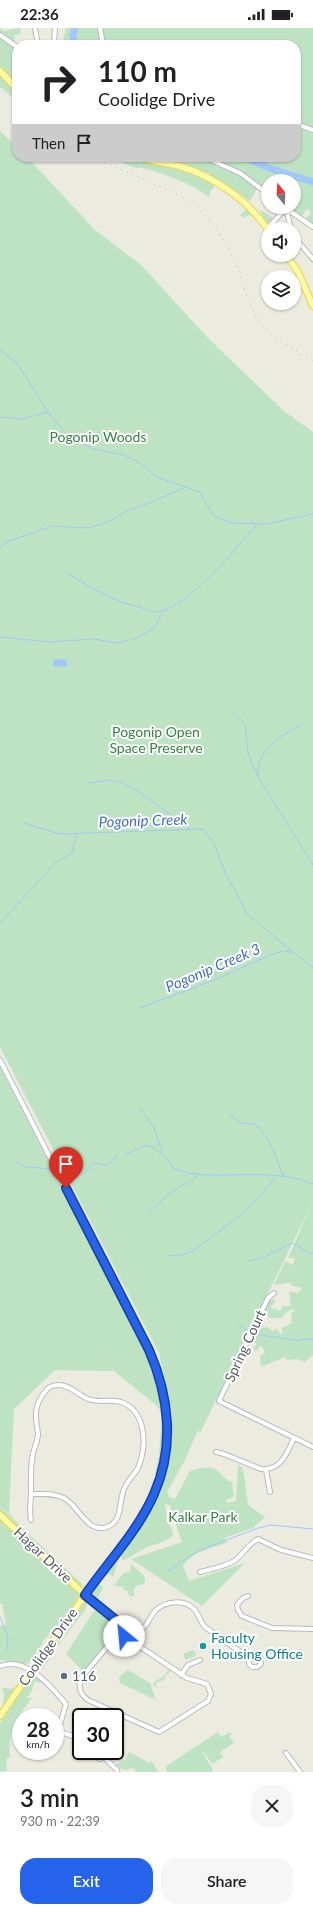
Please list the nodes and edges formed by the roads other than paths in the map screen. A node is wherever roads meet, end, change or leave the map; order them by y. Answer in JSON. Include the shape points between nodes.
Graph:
{"nodes":[{"id":1,"x":35,"y":28,"type":"edge"},
{"id":2,"x":55,"y":28,"type":"edge"},
{"id":3,"x":100,"y":28,"type":"edge"},
{"id":4,"x":0,"y":35,"type":"edge"},
{"id":5,"x":37,"y":40,"type":"edge"},
{"id":6,"x":54,"y":40,"type":"edge"},
{"id":7,"x":102,"y":40,"type":"edge"},
{"id":8,"x":12,"y":43,"type":"edge"},
{"id":9,"x":0,"y":71,"type":"edge"},
{"id":10,"x":12,"y":84,"type":"edge"},
{"id":11,"x":301,"y":126,"type":"edge"},
{"id":12,"x":313,"y":130,"type":"edge"},
{"id":13,"x":162,"y":162,"type":"edge"},
{"id":14,"x":215,"y":162,"type":"edge"},
{"id":15,"x":261,"y":189,"type":"edge"},
{"id":16,"x":295,"y":214,"type":"edge"},
{"id":17,"x":262,"y":222,"type":"edge"},
{"id":18,"x":313,"y":227,"type":"edge"},
{"id":19,"x":301,"y":245,"type":"edge"},
{"id":20,"x":313,"y":259,"type":"edge"},
{"id":21,"x":291,"y":262,"type":"edge"},
{"id":22,"x":313,"y":306,"type":"edge"},
{"id":23,"x":0,"y":1060,"type":"edge"},
{"id":24,"x":274,"y":1293,"type":"dead end"},
{"id":25,"x":294,"y":1438,"type":"junction"},
{"id":26,"x":313,"y":1447,"type":"edge"},
{"id":27,"x":216,"y":1452,"type":"dead end"},
{"id":28,"x":266,"y":1470,"type":"junction"},
{"id":29,"x":270,"y":1492,"type":"dead end"},
{"id":30,"x":31,"y":1494,"type":"junction"},
{"id":31,"x":0,"y":1515,"type":"edge"},
{"id":32,"x":31,"y":1520,"type":"dead end"},
{"id":33,"x":313,"y":1558,"type":"edge"},
{"id":34,"x":200,"y":1572,"type":"dead end"},
{"id":35,"x":85,"y":1595,"type":"junction"},
{"id":36,"x":248,"y":1596,"type":"dead end"},
{"id":37,"x":122,"y":1625,"type":"junction"},
{"id":38,"x":313,"y":1628,"type":"edge"},
{"id":39,"x":122,"y":1634,"type":"junction"},
{"id":40,"x":249,"y":1658,"type":"dead end"},
{"id":41,"x":200,"y":1660,"type":"dead end"},
{"id":42,"x":0,"y":1666,"type":"edge"},
{"id":43,"x":31,"y":1671,"type":"junction"},
{"id":44,"x":181,"y":1675,"type":"junction"},
{"id":45,"x":0,"y":1716,"type":"edge"},
{"id":46,"x":72,"y":1736,"type":"edge"},
{"id":47,"x":286,"y":1753,"type":"dead end"},
{"id":48,"x":107,"y":1760,"type":"edge"},
{"id":49,"x":117,"y":1770,"type":"dead end"},
{"id":50,"x":300,"y":1772,"type":"edge"}],
"edges":[{"from":1,"to":5,"type":"street"},
{"from":2,"to":6,"type":"street"},
{"from":3,"to":7,"type":"street"},
{"from":4,"to":8,"type":"street"},
{"from":9,"to":10,"type":"main road"},
{"from":11,"to":12,"type":"street"},
{"from":13,"to":17,"type":"main road","via":[[190,170],[224,187],[253,209]]},
{"from":14,"to":15,"type":"street","via":[[240,173]]},
{"from":16,"to":18,"type":"street"},
{"from":19,"to":20,"type":"street"},
{"from":21,"to":22,"type":"main road"},
{"from":23,"to":35,"type":"street","name":"Coolidge Drive","via":[[149,1350],[165,1398],[168,1426],[166,1452],[154,1494],[128,1536]]},
{"from":24,"to":25,"type":"street","name":"Spring Court","via":[[268,1298],[219,1401]]},
{"from":25,"to":26,"type":"street"},
{"from":25,"to":28,"type":"street","via":[[283,1460]]},
{"from":27,"to":28,"type":"street"},
{"from":28,"to":29,"type":"street"},
{"from":30,"to":30,"type":"street","via":[[30,1468],[38,1434],[37,1407],[48,1388],[58,1384],[67,1386],[89,1399],[123,1403],[138,1415],[143,1439],[142,1456],[138,1469],[120,1496],[121,1510],[111,1524],[106,1527],[94,1526],[84,1520],[65,1498]]},
{"from":30,"to":32,"type":"street"},
{"from":31,"to":35,"type":"main road","name":"Hagar Drive"},
{"from":33,"to":34,"type":"street","via":[[281,1550],[258,1539],[235,1560]]},
{"from":35,"to":37,"type":"street"},
{"from":35,"to":43,"type":"main road","name":"Coolidge Drive"},
{"from":36,"to":38,"type":"street","via":[[237,1605],[242,1616],[272,1628]]},
{"from":37,"to":39,"type":"street"},
{"from":37,"to":40,"type":"street","via":[[132,1632],[137,1631],[146,1626],[157,1610],[164,1605],[177,1602],[194,1608],[201,1624]]},
{"from":39,"to":44,"type":"street"},
{"from":39,"to":44,"type":"street","via":[[112,1641],[81,1678],[80,1690],[88,1700],[161,1731],[211,1697],[207,1684]]},
{"from":41,"to":44,"type":"street","via":[[188,1665]]},
{"from":42,"to":43,"type":"street","via":[[15,1664]]},
{"from":43,"to":45,"type":"main road","name":"Coolidge Drive"},
{"from":43,"to":46,"type":"street","via":[[66,1704],[58,1731]]},
{"from":47,"to":50,"type":"street"},
{"from":48,"to":49,"type":"street"}]}
